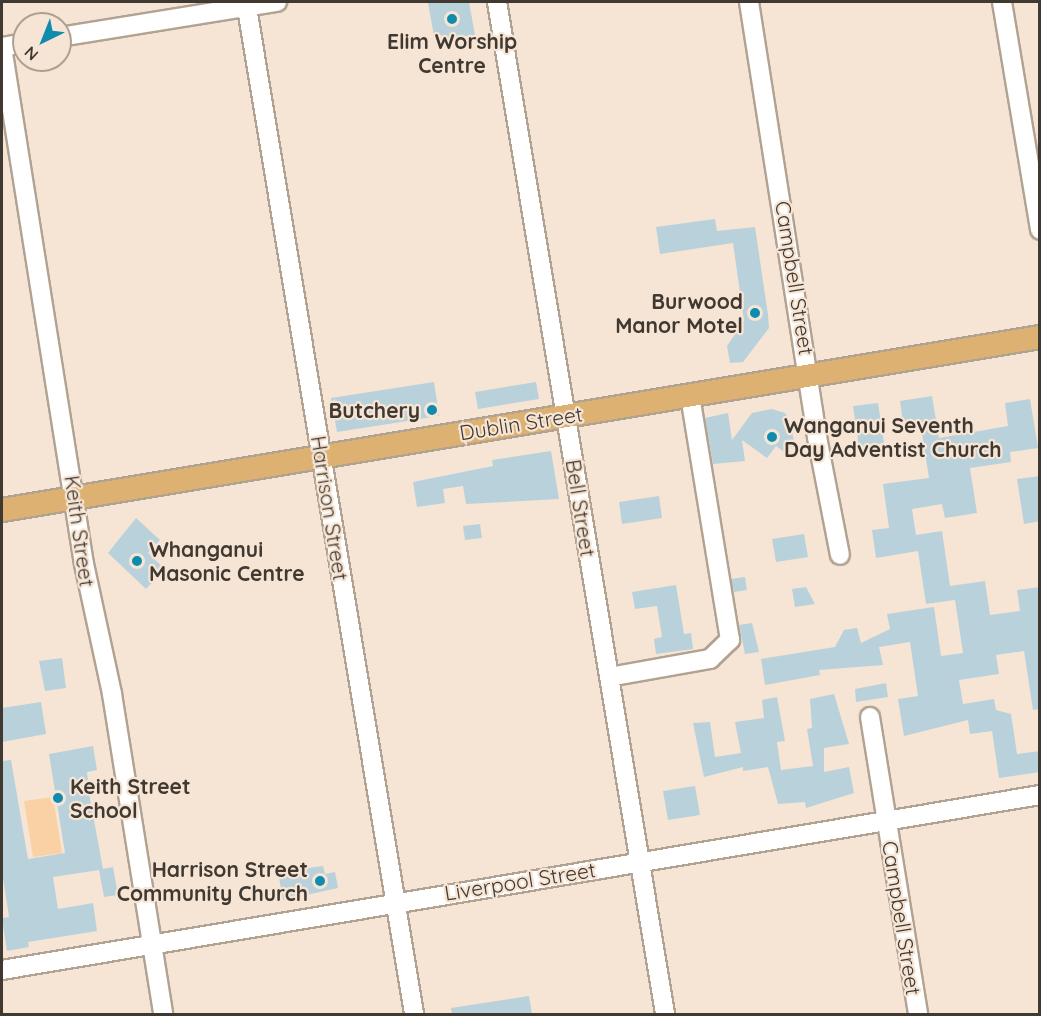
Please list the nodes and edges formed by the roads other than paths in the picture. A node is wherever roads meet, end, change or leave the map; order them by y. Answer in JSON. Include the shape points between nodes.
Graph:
{"nodes":[{"id":1,"x":277,"y":2,"type":"edge"},
{"id":2,"x":497,"y":2,"type":"edge"},
{"id":3,"x":749,"y":2,"type":"edge"},
{"id":4,"x":1002,"y":2,"type":"edge"},
{"id":5,"x":246,"y":4,"type":"edge"},
{"id":6,"x":72,"y":35,"type":"edge"},
{"id":7,"x":2,"y":46,"type":"edge"},
{"id":8,"x":1040,"y":230,"type":"edge"},
{"id":9,"x":1040,"y":337,"type":"edge"},
{"id":10,"x":808,"y":375,"type":"junction"},
{"id":11,"x":690,"y":395,"type":"junction"},
{"id":12,"x":566,"y":416,"type":"junction"},
{"id":13,"x":321,"y":456,"type":"junction"},
{"id":14,"x":75,"y":497,"type":"junction"},
{"id":15,"x":2,"y":510,"type":"edge"},
{"id":16,"x":840,"y":555,"type":"dead end"},
{"id":17,"x":609,"y":677,"type":"junction"},
{"id":18,"x":870,"y":717,"type":"dead end"},
{"id":19,"x":1040,"y":795,"type":"edge"},
{"id":20,"x":887,"y":821,"type":"junction"},
{"id":21,"x":640,"y":862,"type":"junction"},
{"id":22,"x":396,"y":902,"type":"junction"},
{"id":23,"x":152,"y":942,"type":"junction"},
{"id":24,"x":2,"y":970,"type":"edge"},
{"id":25,"x":163,"y":1014,"type":"edge"},
{"id":26,"x":414,"y":1014,"type":"edge"},
{"id":27,"x":665,"y":1014,"type":"edge"},
{"id":28,"x":918,"y":1014,"type":"edge"}],
"edges":[{"from":1,"to":5,"type":"street"},
{"from":2,"to":12,"type":"street","name":"Bell Street"},
{"from":3,"to":10,"type":"street","name":"Campbell Street"},
{"from":4,"to":8,"type":"street"},
{"from":5,"to":6,"type":"street"},
{"from":5,"to":13,"type":"street","name":"Harrison Street"},
{"from":7,"to":14,"type":"street","name":"Keith Street"},
{"from":9,"to":10,"type":"main road","name":"Dublin Street"},
{"from":10,"to":11,"type":"main road","name":"Dublin Street"},
{"from":10,"to":16,"type":"street","name":"Campbell Street"},
{"from":11,"to":12,"type":"main road","name":"Dublin Street"},
{"from":11,"to":17,"type":"street","via":[[730,640],[711,659]]},
{"from":12,"to":13,"type":"main road","name":"Dublin Street"},
{"from":12,"to":17,"type":"street","name":"Bell Street"},
{"from":13,"to":14,"type":"main road","name":"Dublin Street"},
{"from":13,"to":22,"type":"street","name":"Harrison Street"},
{"from":14,"to":15,"type":"main road","name":"Dublin Street"},
{"from":14,"to":23,"type":"street","name":"Keith Street"},
{"from":17,"to":21,"type":"street","name":"Bell Street"},
{"from":18,"to":20,"type":"street","name":"Campbell Street"},
{"from":19,"to":20,"type":"street","name":"Liverpool Street"},
{"from":20,"to":21,"type":"street","name":"Liverpool Street"},
{"from":20,"to":28,"type":"street","name":"Campbell Street"},
{"from":21,"to":22,"type":"street","name":"Liverpool Street"},
{"from":21,"to":27,"type":"street","name":"Bell Street"},
{"from":22,"to":23,"type":"street","name":"Liverpool Street"},
{"from":22,"to":26,"type":"street","name":"Harrison Street"},
{"from":23,"to":24,"type":"street","name":"Liverpool Street"},
{"from":23,"to":25,"type":"street","name":"Keith Street"}]}
